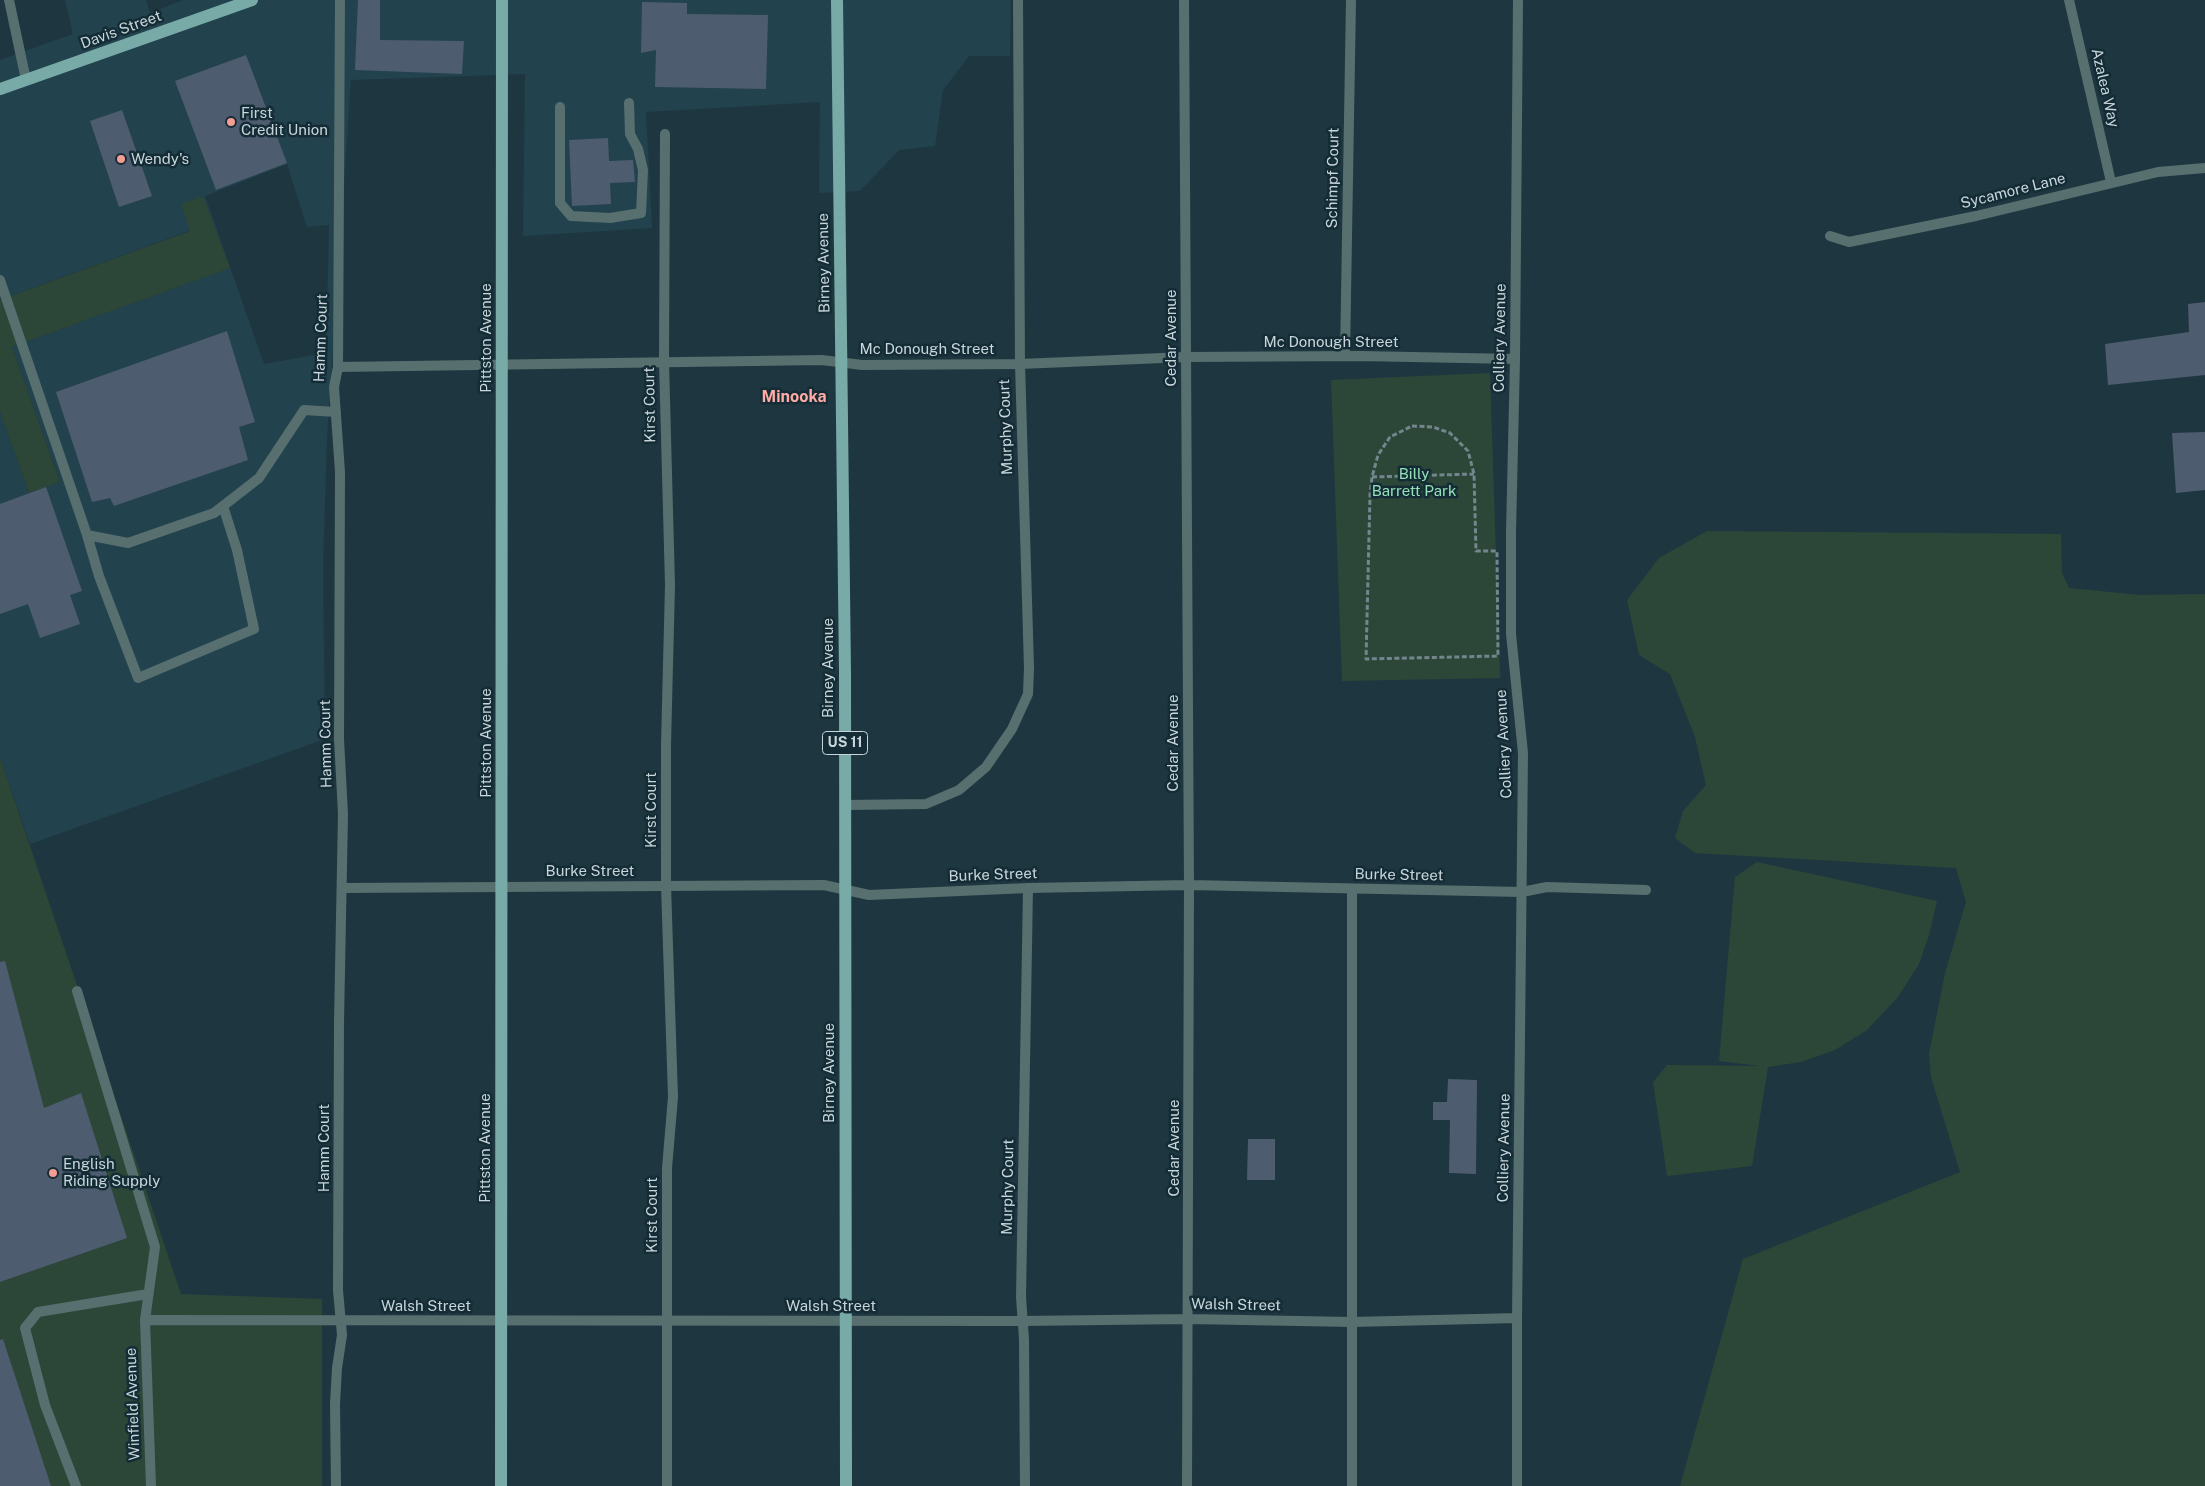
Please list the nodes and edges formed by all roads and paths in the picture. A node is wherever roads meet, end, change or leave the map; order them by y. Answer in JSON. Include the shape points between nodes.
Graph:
{"nodes":[{"id":1,"x":9,"y":0,"type":"edge"},
{"id":2,"x":252,"y":0,"type":"edge"},
{"id":3,"x":340,"y":0,"type":"edge"},
{"id":4,"x":502,"y":0,"type":"edge"},
{"id":5,"x":837,"y":0,"type":"edge"},
{"id":6,"x":1018,"y":0,"type":"edge"},
{"id":7,"x":1184,"y":0,"type":"edge"},
{"id":8,"x":1351,"y":0,"type":"edge"},
{"id":9,"x":1518,"y":0,"type":"edge"},
{"id":10,"x":2069,"y":0,"type":"edge"},
{"id":11,"x":26,"y":80,"type":"junction"},
{"id":12,"x":0,"y":89,"type":"edge"},
{"id":13,"x":629,"y":103,"type":"dead end"},
{"id":14,"x":560,"y":107,"type":"dead end"},
{"id":15,"x":665,"y":134,"type":"dead end"},
{"id":16,"x":2205,"y":168,"type":"edge"},
{"id":17,"x":2111,"y":182,"type":"junction"},
{"id":18,"x":1830,"y":236,"type":"dead end"},
{"id":19,"x":0,"y":280,"type":"edge"},
{"id":20,"x":1345,"y":356,"type":"junction"},
{"id":21,"x":1186,"y":357,"type":"junction"},
{"id":22,"x":1515,"y":359,"type":"junction"},
{"id":23,"x":664,"y":362,"type":"junction"},
{"id":24,"x":841,"y":362,"type":"junction"},
{"id":25,"x":1020,"y":364,"type":"junction"},
{"id":26,"x":502,"y":365,"type":"junction"},
{"id":27,"x":338,"y":367,"type":"junction"},
{"id":28,"x":336,"y":412,"type":"junction"},
{"id":29,"x":1474,"y":474,"type":"junction"},
{"id":30,"x":1372,"y":476,"type":"junction"},
{"id":31,"x":223,"y":506,"type":"junction"},
{"id":32,"x":88,"y":535,"type":"junction"},
{"id":33,"x":845,"y":805,"type":"junction"},
{"id":34,"x":1189,"y":885,"type":"junction"},
{"id":35,"x":666,"y":886,"type":"junction"},
{"id":36,"x":502,"y":887,"type":"junction"},
{"id":37,"x":342,"y":888,"type":"junction"},
{"id":38,"x":1028,"y":888,"type":"junction"},
{"id":39,"x":1352,"y":889,"type":"junction"},
{"id":40,"x":845,"y":890,"type":"junction"},
{"id":41,"x":1646,"y":890,"type":"dead end"},
{"id":42,"x":1522,"y":892,"type":"junction"},
{"id":43,"x":77,"y":991,"type":"dead end"},
{"id":44,"x":148,"y":1294,"type":"junction"},
{"id":45,"x":1517,"y":1318,"type":"junction"},
{"id":46,"x":1189,"y":1319,"type":"junction"},
{"id":47,"x":145,"y":1320,"type":"junction"},
{"id":48,"x":340,"y":1320,"type":"junction"},
{"id":49,"x":502,"y":1321,"type":"junction"},
{"id":50,"x":668,"y":1321,"type":"junction"},
{"id":51,"x":845,"y":1321,"type":"junction"},
{"id":52,"x":1021,"y":1321,"type":"junction"},
{"id":53,"x":1352,"y":1322,"type":"junction"},
{"id":54,"x":76,"y":1486,"type":"edge"},
{"id":55,"x":151,"y":1486,"type":"edge"},
{"id":56,"x":336,"y":1486,"type":"edge"},
{"id":57,"x":501,"y":1486,"type":"edge"},
{"id":58,"x":668,"y":1486,"type":"edge"},
{"id":59,"x":846,"y":1486,"type":"edge"},
{"id":60,"x":1025,"y":1486,"type":"edge"},
{"id":61,"x":1187,"y":1486,"type":"edge"},
{"id":62,"x":1352,"y":1486,"type":"edge"},
{"id":63,"x":1517,"y":1486,"type":"edge"}],
"edges":[{"from":1,"to":11,"type":"street"},
{"from":2,"to":11,"type":"main road","name":"Davis Street"},
{"from":3,"to":27,"type":"street","name":"Hamm Court"},
{"from":4,"to":26,"type":"main road","name":"Pittston Avenue"},
{"from":5,"to":24,"type":"main road","name":"Birney Avenue","number":"US 11"},
{"from":6,"to":25,"type":"street","name":"Murphy Court"},
{"from":7,"to":21,"type":"street","name":"Cedar Avenue"},
{"from":8,"to":20,"type":"street","name":"Schimpf Court"},
{"from":9,"to":22,"type":"street","name":"Colliery Avenue"},
{"from":10,"to":17,"type":"street","name":"Azalea Way"},
{"from":11,"to":12,"type":"main road","name":"Davis Street"},
{"from":13,"to":14,"type":"street","via":[[630,134],[643,170],[642,213],[610,218],[571,216],[560,203]]},
{"from":15,"to":23,"type":"street","name":"Kirst Court"},
{"from":16,"to":17,"type":"street","name":"Sycamore Lane","via":[[2158,172]]},
{"from":17,"to":18,"type":"street","name":"Sycamore Lane","via":[[1976,216],[1849,242]]},
{"from":19,"to":32,"type":"street"},
{"from":20,"to":21,"type":"street","name":"Mc Donough Street"},
{"from":20,"to":22,"type":"street","name":"Mc Donough Street"},
{"from":21,"to":25,"type":"street","name":"Mc Donough Street"},
{"from":21,"to":34,"type":"street","name":"Cedar Avenue"},
{"from":22,"to":42,"type":"street","name":"Colliery Avenue","via":[[1511,634],[1523,752]]},
{"from":23,"to":24,"type":"street","name":"Mc Donough Street"},
{"from":23,"to":26,"type":"street","name":"Mc Donough Street"},
{"from":23,"to":35,"type":"street","name":"Kirst Court","via":[[670,585]]},
{"from":24,"to":25,"type":"street","name":"Mc Donough Street","via":[[868,365]]},
{"from":24,"to":33,"type":"main road","name":"Birney Avenue","number":"US 11"},
{"from":25,"to":33,"type":"street","name":"Murphy Court","via":[[1028,694],[1012,729],[986,767],[959,790],[926,804]]},
{"from":26,"to":27,"type":"street","name":"Mc Donough Street"},
{"from":26,"to":36,"type":"main road","name":"Pittston Avenue"},
{"from":27,"to":28,"type":"street","name":"Hamm Court","via":[[334,387]]},
{"from":28,"to":31,"type":"street","via":[[304,410],[259,478]]},
{"from":28,"to":37,"type":"street","name":"Hamm Court","via":[[340,472]]},
{"from":29,"to":30,"type":"path"},
{"from":29,"to":30,"type":"path","via":[[1468,451],[1450,432],[1412,426],[1390,436],[1378,455]]},
{"from":29,"to":30,"type":"path","via":[[1476,551],[1497,551],[1498,656],[1366,659]]},
{"from":31,"to":32,"type":"street","via":[[214,513],[128,543]]},
{"from":31,"to":32,"type":"street","via":[[237,550],[254,629],[138,678],[99,576]]},
{"from":33,"to":40,"type":"main road","name":"Birney Avenue","number":"US 11"},
{"from":34,"to":38,"type":"street","name":"Burke Street"},
{"from":34,"to":39,"type":"street","name":"Burke Street"},
{"from":34,"to":46,"type":"street","name":"Cedar Avenue"},
{"from":35,"to":36,"type":"street","name":"Burke Street"},
{"from":35,"to":40,"type":"street","name":"Burke Street","via":[[824,885]]},
{"from":35,"to":50,"type":"street","name":"Kirst Court","via":[[673,1097],[667,1168]]},
{"from":36,"to":37,"type":"street","name":"Burke Street"},
{"from":36,"to":49,"type":"main road","name":"Pittston Avenue"},
{"from":37,"to":48,"type":"street","name":"Hamm Court"},
{"from":38,"to":40,"type":"street","name":"Burke Street","via":[[869,895]]},
{"from":38,"to":52,"type":"street","name":"Murphy Court"},
{"from":39,"to":42,"type":"street","name":"Burke Street"},
{"from":39,"to":53,"type":"street"},
{"from":40,"to":51,"type":"main road","name":"Birney Avenue","number":"US 11"},
{"from":41,"to":42,"type":"street","name":"Burke Street","via":[[1546,887]]},
{"from":42,"to":45,"type":"street","name":"Colliery Avenue"},
{"from":43,"to":44,"type":"street","name":"Winfield Avenue","via":[[154,1247]]},
{"from":44,"to":47,"type":"street","name":"Winfield Avenue"},
{"from":44,"to":54,"type":"street","via":[[38,1312],[25,1328],[45,1405]]},
{"from":45,"to":53,"type":"street","name":"Walsh Street"},
{"from":45,"to":63,"type":"street","name":"Colliery Avenue"},
{"from":46,"to":52,"type":"street","name":"Walsh Street"},
{"from":46,"to":53,"type":"street","name":"Walsh Street"},
{"from":46,"to":61,"type":"street","name":"Cedar Avenue"},
{"from":47,"to":48,"type":"street","name":"Walsh Street"},
{"from":47,"to":55,"type":"street","name":"Winfield Avenue"},
{"from":48,"to":49,"type":"street","name":"Walsh Street"},
{"from":48,"to":56,"type":"street","name":"Hamm Court","via":[[342,1335],[335,1404]]},
{"from":49,"to":50,"type":"street","name":"Walsh Street"},
{"from":49,"to":57,"type":"main road","name":"Pittston Avenue"},
{"from":50,"to":51,"type":"street","name":"Walsh Street"},
{"from":50,"to":58,"type":"street","name":"Kirst Court"},
{"from":51,"to":52,"type":"street","name":"Walsh Street"},
{"from":51,"to":59,"type":"main road","name":"Birney Avenue","number":"US 11"},
{"from":52,"to":60,"type":"street","name":"Murphy Court","via":[[1024,1339]]},
{"from":53,"to":62,"type":"street"}]}
